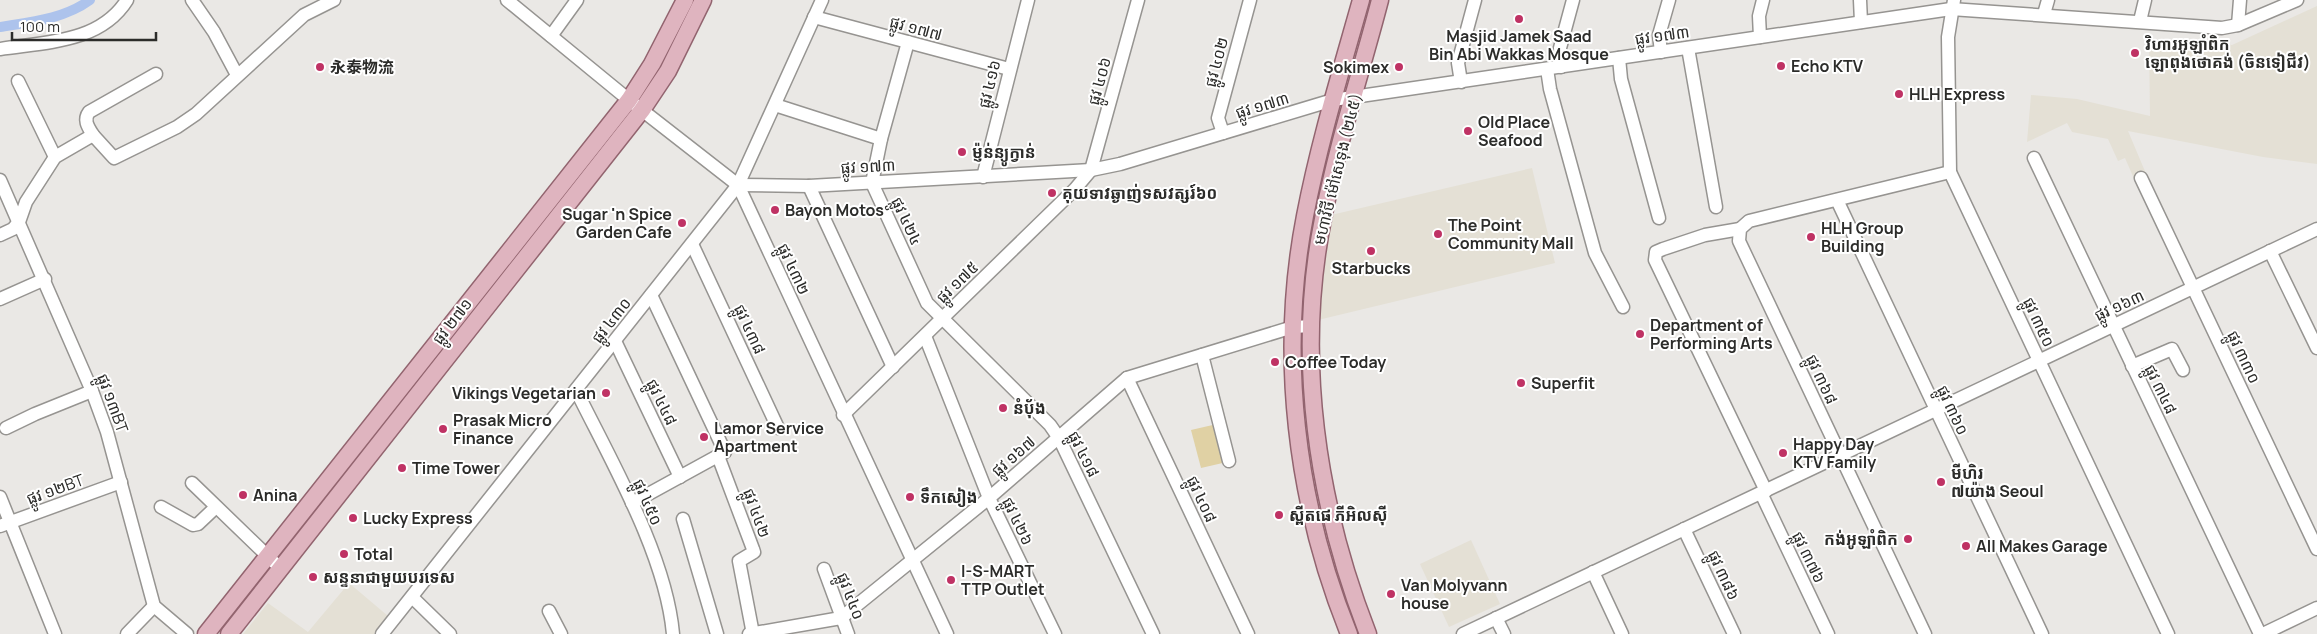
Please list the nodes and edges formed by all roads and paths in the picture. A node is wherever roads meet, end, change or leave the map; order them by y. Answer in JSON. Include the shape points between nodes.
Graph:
{"nodes":[{"id":1,"x":126,"y":0,"type":"edge"},
{"id":2,"x":192,"y":0,"type":"edge"},
{"id":3,"x":334,"y":0,"type":"edge"},
{"id":4,"x":507,"y":0,"type":"edge"},
{"id":5,"x":577,"y":0,"type":"edge"},
{"id":6,"x":685,"y":0,"type":"edge"},
{"id":7,"x":703,"y":0,"type":"edge"},
{"id":8,"x":822,"y":0,"type":"edge"},
{"id":9,"x":1028,"y":0,"type":"edge"},
{"id":10,"x":1138,"y":0,"type":"edge"},
{"id":11,"x":1250,"y":0,"type":"edge"},
{"id":12,"x":1360,"y":0,"type":"edge"},
{"id":13,"x":1379,"y":0,"type":"edge"},
{"id":14,"x":1475,"y":0,"type":"edge"},
{"id":15,"x":1573,"y":0,"type":"edge"},
{"id":16,"x":1669,"y":0,"type":"edge"},
{"id":17,"x":1763,"y":0,"type":"edge"},
{"id":18,"x":1860,"y":0,"type":"edge"},
{"id":19,"x":2048,"y":0,"type":"edge"},
{"id":20,"x":2145,"y":0,"type":"edge"},
{"id":21,"x":2240,"y":0,"type":"edge"},
{"id":22,"x":2297,"y":0,"type":"edge"},
{"id":23,"x":1953,"y":4,"type":"edge"},
{"id":24,"x":2044,"y":14,"type":"junction"},
{"id":25,"x":814,"y":17,"type":"junction"},
{"id":26,"x":1861,"y":22,"type":"junction"},
{"id":27,"x":2140,"y":22,"type":"junction"},
{"id":28,"x":2238,"y":25,"type":"junction"},
{"id":29,"x":551,"y":36,"type":"junction"},
{"id":30,"x":1760,"y":38,"type":"junction"},
{"id":31,"x":908,"y":42,"type":"junction"},
{"id":32,"x":1688,"y":48,"type":"junction"},
{"id":33,"x":0,"y":49,"type":"edge"},
{"id":34,"x":1661,"y":52,"type":"junction"},
{"id":35,"x":1619,"y":58,"type":"junction"},
{"id":36,"x":1561,"y":67,"type":"junction"},
{"id":37,"x":1547,"y":69,"type":"junction"},
{"id":38,"x":1009,"y":70,"type":"junction"},
{"id":39,"x":156,"y":74,"type":"dead end"},
{"id":40,"x":237,"y":75,"type":"junction"},
{"id":41,"x":18,"y":81,"type":"dead end"},
{"id":42,"x":1460,"y":82,"type":"junction"},
{"id":43,"x":1354,"y":98,"type":"junction"},
{"id":44,"x":628,"y":100,"type":"junction"},
{"id":45,"x":1333,"y":100,"type":"junction"},
{"id":46,"x":774,"y":105,"type":"junction"},
{"id":47,"x":642,"y":110,"type":"junction"},
{"id":48,"x":1223,"y":133,"type":"junction"},
{"id":49,"x":93,"y":135,"type":"junction"},
{"id":50,"x":881,"y":139,"type":"junction"},
{"id":51,"x":55,"y":157,"type":"junction"},
{"id":52,"x":2034,"y":158,"type":"dead end"},
{"id":53,"x":1091,"y":170,"type":"junction"},
{"id":54,"x":1950,"y":172,"type":"junction"},
{"id":55,"x":983,"y":177,"type":"junction"},
{"id":56,"x":2141,"y":178,"type":"dead end"},
{"id":57,"x":0,"y":180,"type":"edge"},
{"id":58,"x":872,"y":182,"type":"junction"},
{"id":59,"x":738,"y":185,"type":"junction"},
{"id":60,"x":809,"y":186,"type":"junction"},
{"id":61,"x":1837,"y":200,"type":"junction"},
{"id":62,"x":1716,"y":207,"type":"dead end"},
{"id":63,"x":1659,"y":218,"type":"dead end"},
{"id":64,"x":19,"y":222,"type":"junction"},
{"id":65,"x":1740,"y":229,"type":"junction"},
{"id":66,"x":2317,"y":229,"type":"edge"},
{"id":67,"x":0,"y":235,"type":"edge"},
{"id":68,"x":692,"y":244,"type":"junction"},
{"id":69,"x":2270,"y":251,"type":"junction"},
{"id":70,"x":45,"y":279,"type":"junction"},
{"id":71,"x":2193,"y":288,"type":"junction"},
{"id":72,"x":651,"y":295,"type":"junction"},
{"id":73,"x":0,"y":299,"type":"edge"},
{"id":74,"x":1623,"y":307,"type":"dead end"},
{"id":75,"x":942,"y":319,"type":"junction"},
{"id":76,"x":1312,"y":326,"type":"junction"},
{"id":77,"x":2112,"y":326,"type":"junction"},
{"id":78,"x":1293,"y":327,"type":"junction"},
{"id":79,"x":925,"y":336,"type":"junction"},
{"id":80,"x":615,"y":341,"type":"junction"},
{"id":81,"x":2317,"y":348,"type":"edge"},
{"id":82,"x":1202,"y":355,"type":"junction"},
{"id":83,"x":2039,"y":361,"type":"junction"},
{"id":84,"x":2132,"y":366,"type":"junction"},
{"id":85,"x":894,"y":367,"type":"junction"},
{"id":86,"x":2183,"y":370,"type":"dead end"},
{"id":87,"x":1127,"y":378,"type":"junction"},
{"id":88,"x":576,"y":390,"type":"junction"},
{"id":89,"x":92,"y":391,"type":"junction"},
{"id":90,"x":1935,"y":410,"type":"junction"},
{"id":91,"x":844,"y":414,"type":"junction"},
{"id":92,"x":6,"y":428,"type":"dead end"},
{"id":93,"x":778,"y":428,"type":"dead end"},
{"id":94,"x":1059,"y":438,"type":"junction"},
{"id":95,"x":722,"y":454,"type":"junction"},
{"id":96,"x":1840,"y":455,"type":"junction"},
{"id":97,"x":1229,"y":462,"type":"dead end"},
{"id":98,"x":680,"y":477,"type":"junction"},
{"id":99,"x":121,"y":482,"type":"junction"},
{"id":100,"x":192,"y":483,"type":"dead end"},
{"id":101,"x":1763,"y":492,"type":"junction"},
{"id":102,"x":0,"y":497,"type":"edge"},
{"id":103,"x":989,"y":498,"type":"junction"},
{"id":104,"x":632,"y":503,"type":"junction"},
{"id":105,"x":161,"y":507,"type":"dead end"},
{"id":106,"x":216,"y":507,"type":"junction"},
{"id":107,"x":683,"y":519,"type":"dead end"},
{"id":108,"x":6,"y":523,"type":"edge"},
{"id":109,"x":1684,"y":529,"type":"junction"},
{"id":110,"x":2317,"y":549,"type":"edge"},
{"id":111,"x":267,"y":556,"type":"junction"},
{"id":112,"x":911,"y":559,"type":"junction"},
{"id":113,"x":1342,"y":562,"type":"junction"},
{"id":114,"x":1324,"y":567,"type":"junction"},
{"id":115,"x":281,"y":569,"type":"junction"},
{"id":116,"x":824,"y":569,"type":"dead end"},
{"id":117,"x":1593,"y":572,"type":"junction"},
{"id":118,"x":412,"y":596,"type":"junction"},
{"id":119,"x":154,"y":606,"type":"junction"},
{"id":120,"x":2317,"y":608,"type":"edge"},
{"id":121,"x":549,"y":611,"type":"dead end"},
{"id":122,"x":841,"y":618,"type":"junction"},
{"id":123,"x":1496,"y":618,"type":"junction"},
{"id":124,"x":55,"y":634,"type":"edge"},
{"id":125,"x":127,"y":634,"type":"edge"},
{"id":126,"x":187,"y":634,"type":"edge"},
{"id":127,"x":206,"y":634,"type":"edge"},
{"id":128,"x":229,"y":634,"type":"edge"},
{"id":129,"x":382,"y":634,"type":"edge"},
{"id":130,"x":450,"y":634,"type":"edge"},
{"id":131,"x":561,"y":634,"type":"edge"},
{"id":132,"x":673,"y":634,"type":"edge"},
{"id":133,"x":717,"y":634,"type":"edge"},
{"id":134,"x":749,"y":634,"type":"edge"},
{"id":135,"x":753,"y":634,"type":"edge"},
{"id":136,"x":848,"y":634,"type":"edge"},
{"id":137,"x":947,"y":634,"type":"edge"},
{"id":138,"x":1055,"y":634,"type":"edge"},
{"id":139,"x":1153,"y":634,"type":"edge"},
{"id":140,"x":1248,"y":634,"type":"edge"},
{"id":141,"x":1349,"y":634,"type":"edge"},
{"id":142,"x":1368,"y":634,"type":"edge"},
{"id":143,"x":1463,"y":634,"type":"edge"},
{"id":144,"x":1504,"y":634,"type":"edge"},
{"id":145,"x":1622,"y":634,"type":"edge"},
{"id":146,"x":1734,"y":634,"type":"edge"},
{"id":147,"x":1828,"y":634,"type":"edge"},
{"id":148,"x":1925,"y":634,"type":"edge"},
{"id":149,"x":2042,"y":634,"type":"edge"},
{"id":150,"x":2168,"y":634,"type":"edge"},
{"id":151,"x":2262,"y":634,"type":"edge"}],
"edges":[{"from":1,"to":33,"type":"street","via":[[116,14],[90,32],[66,40]]},
{"from":2,"to":40,"type":"street"},
{"from":3,"to":40,"type":"street","via":[[304,15]]},
{"from":4,"to":29,"type":"street","name":"ផ្លូវ ៤៣២"},
{"from":5,"to":29,"type":"street"},
{"from":6,"to":44,"type":"main road","name":"ផ្លូវ ២៧១","via":[[652,64]]},
{"from":7,"to":47,"type":"main road","name":"ផ្លូវ ២៧១","via":[[668,71]]},
{"from":8,"to":25,"type":"street","name":"ផ្លូវ ៤៣០"},
{"from":9,"to":38,"type":"street","name":"ផ្លូវ ៤១៦"},
{"from":10,"to":53,"type":"street","name":"ផ្លូវ ៤០៦"},
{"from":11,"to":48,"type":"street","name":"ផ្លូវ ៤០២","via":[[1218,118]]},
{"from":12,"to":45,"type":"main road","name":"មហាវិថី ម៉ៅសេទុង (២៤៥)"},
{"from":13,"to":43,"type":"main road","name":"មហាវិថី ម៉ៅសេទុង (២៤៥)"},
{"from":14,"to":42,"type":"street","via":[[1458,63]]},
{"from":15,"to":36,"type":"street","via":[[1560,48]]},
{"from":16,"to":34,"type":"street","via":[[1659,35]]},
{"from":17,"to":30,"type":"street","via":[[1759,16]]},
{"from":18,"to":26,"type":"street"},
{"from":19,"to":24,"type":"street"},
{"from":20,"to":27,"type":"street"},
{"from":21,"to":28,"type":"street"},
{"from":22,"to":28,"type":"street","name":"ផ្លូវ ១៧៣"},
{"from":23,"to":24,"type":"street","name":"ផ្លូវ ១៧៣"},
{"from":23,"to":26,"type":"street","name":"ផ្លូវ ១៧៣"},
{"from":23,"to":54,"type":"street","name":"ផ្លូវ ៣៥០","via":[[1948,36]]},
{"from":24,"to":27,"type":"street","name":"ផ្លូវ ១៧៣"},
{"from":25,"to":31,"type":"street","name":"ផ្លូវ ១៧៧"},
{"from":25,"to":46,"type":"street","name":"ផ្លូវ ៤៣០"},
{"from":26,"to":30,"type":"street","name":"ផ្លូវ ១៧៣"},
{"from":27,"to":28,"type":"street","name":"ផ្លូវ ១៧៣","via":[[2222,28]]},
{"from":29,"to":44,"type":"street","name":"ផ្លូវ ៤៣២"},
{"from":30,"to":32,"type":"street","name":"ផ្លូវ ១៧៣"},
{"from":31,"to":38,"type":"street","name":"ផ្លូវ ១៧៧"},
{"from":31,"to":50,"type":"street"},
{"from":32,"to":34,"type":"street","name":"ផ្លូវ ១៧៣"},
{"from":32,"to":62,"type":"street"},
{"from":34,"to":35,"type":"street","name":"ផ្លូវ ១៧៣"},
{"from":35,"to":36,"type":"street","name":"ផ្លូវ ១៧៣"},
{"from":35,"to":63,"type":"street","via":[[1621,78]]},
{"from":36,"to":37,"type":"street","name":"ផ្លូវ ១៧៣"},
{"from":37,"to":42,"type":"street","name":"ផ្លូវ ១៧៣"},
{"from":37,"to":74,"type":"street","via":[[1595,253]]},
{"from":38,"to":55,"type":"street","name":"ផ្លូវ ៤១៦"},
{"from":39,"to":49,"type":"street","via":[[89,112],[87,127]]},
{"from":40,"to":49,"type":"street","via":[[196,114],[120,156],[110,156]]},
{"from":41,"to":51,"type":"street"},
{"from":42,"to":43,"type":"street","name":"ផ្លូវ ១៧៣"},
{"from":43,"to":45,"type":"street","name":"ផ្លូវ ១៧៣"},
{"from":43,"to":76,"type":"main road","name":"មហាវិថី ម៉ៅសេទុង (២៤៥)","via":[[1322,220]]},
{"from":44,"to":47,"type":"street","name":"ផ្លូវ ៤៣២"},
{"from":44,"to":111,"type":"main road","name":"ផ្លូវ ២៧១"},
{"from":45,"to":48,"type":"street","name":"ផ្លូវ ១៧៣"},
{"from":45,"to":78,"type":"main road","name":"មហាវិថី ម៉ៅសេទុង (២៤៥)","via":[[1304,216]]},
{"from":46,"to":50,"type":"street"},
{"from":46,"to":59,"type":"street","name":"ផ្លូវ ៤៣០"},
{"from":47,"to":59,"type":"street","name":"ផ្លូវ ៤៣២"},
{"from":47,"to":115,"type":"main road","name":"ផ្លូវ ២៧១"},
{"from":48,"to":53,"type":"street","name":"ផ្លូវ ១៧៣"},
{"from":49,"to":51,"type":"street"},
{"from":50,"to":58,"type":"street"},
{"from":51,"to":64,"type":"street","via":[[26,202]]},
{"from":52,"to":77,"type":"street","name":"ផ្លូវ ៣៤៨"},
{"from":53,"to":55,"type":"street","name":"ផ្លូវ ១៧៣"},
{"from":53,"to":75,"type":"street","name":"ផ្លូវ ១៧៥"},
{"from":54,"to":61,"type":"street"},
{"from":54,"to":83,"type":"street","name":"ផ្លូវ ៣៥០"},
{"from":55,"to":58,"type":"street","name":"ផ្លូវ ១៧៣"},
{"from":56,"to":71,"type":"street","name":"ផ្លូវ ៣៣០"},
{"from":57,"to":64,"type":"street","name":"ផ្លូវ ១៣BT"},
{"from":58,"to":60,"type":"street","name":"ផ្លូវ ១៧៣"},
{"from":58,"to":75,"type":"street","name":"ផ្លូវ ៤២៤","via":[[927,303]]},
{"from":59,"to":60,"type":"street","name":"ផ្លូវ ១៧៣"},
{"from":59,"to":68,"type":"street","name":"ផ្លូវ ៤៣០"},
{"from":59,"to":91,"type":"street","name":"ផ្លូវ ៤៣២"},
{"from":60,"to":85,"type":"street"},
{"from":61,"to":65,"type":"street","via":[[1749,221]]},
{"from":61,"to":90,"type":"street","name":"ផ្លូវ ៣៦០"},
{"from":64,"to":67,"type":"street"},
{"from":64,"to":70,"type":"street","name":"ផ្លូវ ១៣BT"},
{"from":65,"to":96,"type":"street","name":"ផ្លូវ ៣៦៨","via":[[1739,241]]},
{"from":65,"to":101,"type":"street","name":"ផ្លូវ ៣៧៦","via":[[1705,235],[1663,249],[1656,252],[1655,260]]},
{"from":66,"to":69,"type":"street","name":"ផ្លូវ ១៦៣"},
{"from":68,"to":72,"type":"street","name":"ផ្លូវ ៤៣០"},
{"from":68,"to":93,"type":"street","name":"ផ្លូវ ៤៣៨"},
{"from":69,"to":71,"type":"street","name":"ផ្លូវ ១៦៣"},
{"from":69,"to":81,"type":"street"},
{"from":70,"to":73,"type":"street"},
{"from":70,"to":89,"type":"street","name":"ផ្លូវ ១៣BT"},
{"from":71,"to":77,"type":"street","name":"ផ្លូវ ១៦៣"},
{"from":71,"to":110,"type":"street","name":"ផ្លូវ ៣៣០"},
{"from":72,"to":80,"type":"street","name":"ផ្លូវ ៤៣០"},
{"from":72,"to":95,"type":"street","name":"ផ្លូវ ៤៤២"},
{"from":75,"to":79,"type":"street","name":"ផ្លូវ ១៧៥"},
{"from":75,"to":94,"type":"street","name":"ផ្លូវ ៤១៨","via":[[1050,425]]},
{"from":76,"to":78,"type":"street","name":"ផ្លូវ ១៦៧"},
{"from":76,"to":113,"type":"main road","name":"មហាវិថី ម៉ៅសេទុង (២៤៥)","via":[[1311,363],[1317,446]]},
{"from":77,"to":83,"type":"street","name":"ផ្លូវ ១៦៣"},
{"from":77,"to":84,"type":"street","name":"ផ្លូវ ៣៤៨"},
{"from":78,"to":82,"type":"street","name":"ផ្លូវ ១៦៧"},
{"from":78,"to":114,"type":"main road","name":"មហាវិថី ម៉ៅសេទុង (២៤៥)","via":[[1292,365],[1299,448]]},
{"from":79,"to":85,"type":"street","name":"ផ្លូវ ១៧៥"},
{"from":79,"to":103,"type":"street","name":"ផ្លូវ ៤២៦"},
{"from":80,"to":88,"type":"street","name":"ផ្លូវ ៤៣០"},
{"from":80,"to":98,"type":"street","name":"ផ្លូវ ៤៤៨"},
{"from":82,"to":87,"type":"street","name":"ផ្លូវ ១៦៧"},
{"from":82,"to":97,"type":"street"},
{"from":83,"to":90,"type":"street","name":"ផ្លូវ ១៦៣"},
{"from":83,"to":150,"type":"street","name":"ផ្លូវ ៣៥០"},
{"from":84,"to":86,"type":"street","via":[[2172,349]]},
{"from":84,"to":151,"type":"street","name":"ផ្លូវ ៣៤៨"},
{"from":85,"to":91,"type":"street","name":"ផ្លូវ ១៧៥"},
{"from":87,"to":94,"type":"street","name":"ផ្លូវ ១៦៧"},
{"from":87,"to":140,"type":"street","name":"ផ្លូវ ៤០៨"},
{"from":88,"to":104,"type":"street","name":"ផ្លូវ ៤៥០"},
{"from":88,"to":118,"type":"street","name":"ផ្លូវ ៤៣០"},
{"from":89,"to":92,"type":"street"},
{"from":89,"to":99,"type":"street","name":"ផ្លូវ ១៣BT"},
{"from":90,"to":96,"type":"street","name":"ផ្លូវ ១៦៣"},
{"from":90,"to":149,"type":"street","name":"ផ្លូវ ៣៦០"},
{"from":91,"to":112,"type":"street","name":"ផ្លូវ ៤៣២"},
{"from":94,"to":103,"type":"street","name":"ផ្លូវ ១៦៧"},
{"from":94,"to":139,"type":"street","name":"ផ្លូវ ៤១៨"},
{"from":95,"to":98,"type":"street"},
{"from":95,"to":135,"type":"street","name":"ផ្លូវ ៤៤២","via":[[754,552],[739,561]]},
{"from":96,"to":101,"type":"street","name":"ផ្លូវ ១៦៣"},
{"from":96,"to":148,"type":"street","name":"ផ្លូវ ៣៦៨"},
{"from":98,"to":104,"type":"street"},
{"from":99,"to":108,"type":"street","name":"ផ្លូវ ១២BT"},
{"from":99,"to":119,"type":"street","name":"ផ្លូវ ១៣BT"},
{"from":100,"to":106,"type":"street"},
{"from":101,"to":109,"type":"street","name":"ផ្លូវ ១៦៣"},
{"from":101,"to":147,"type":"street","name":"ផ្លូវ ៣៧៦"},
{"from":102,"to":108,"type":"street"},
{"from":103,"to":112,"type":"street","name":"ផ្លូវ ១៦៧"},
{"from":103,"to":138,"type":"street","name":"ផ្លូវ ៤២៦"},
{"from":104,"to":132,"type":"street","name":"ផ្លូវ ៤៥០","via":[[657,567]]},
{"from":105,"to":106,"type":"street","via":[[193,525]]},
{"from":106,"to":111,"type":"street"},
{"from":107,"to":133,"type":"street"},
{"from":108,"to":124,"type":"street"},
{"from":109,"to":117,"type":"street","name":"ផ្លូវ ១៦៣"},
{"from":109,"to":146,"type":"street","name":"ផ្លូវ ៣៨៦"},
{"from":111,"to":115,"type":"street"},
{"from":111,"to":127,"type":"main road","name":"ផ្លូវ ២៧១"},
{"from":112,"to":122,"type":"street","name":"ផ្លូវ ១៦៧"},
{"from":112,"to":137,"type":"street","name":"ផ្លូវ ៤៣២"},
{"from":113,"to":114,"type":"main road"},
{"from":113,"to":142,"type":"main road","name":"មហាវិថី ម៉ៅសេទុង (២៤៥)"},
{"from":114,"to":141,"type":"main road","name":"មហាវិថី ម៉ៅសេទុង (២៤៥)"},
{"from":115,"to":128,"type":"main road","name":"ផ្លូវ ២៧១"},
{"from":116,"to":122,"type":"street","name":"ផ្លូវ ៤៤០"},
{"from":117,"to":123,"type":"street","name":"ផ្លូវ ១៦៣"},
{"from":117,"to":145,"type":"street"},
{"from":118,"to":129,"type":"street","name":"ផ្លូវ ៤៣០"},
{"from":118,"to":130,"type":"street"},
{"from":119,"to":125,"type":"street"},
{"from":119,"to":126,"type":"street"},
{"from":120,"to":151,"type":"street"},
{"from":121,"to":131,"type":"street"},
{"from":122,"to":135,"type":"street"},
{"from":122,"to":136,"type":"street","name":"ផ្លូវ ៤៤០"},
{"from":123,"to":143,"type":"street","name":"ផ្លូវ ១៦៣"},
{"from":123,"to":144,"type":"street"},
{"from":134,"to":135,"type":"street"}]}
